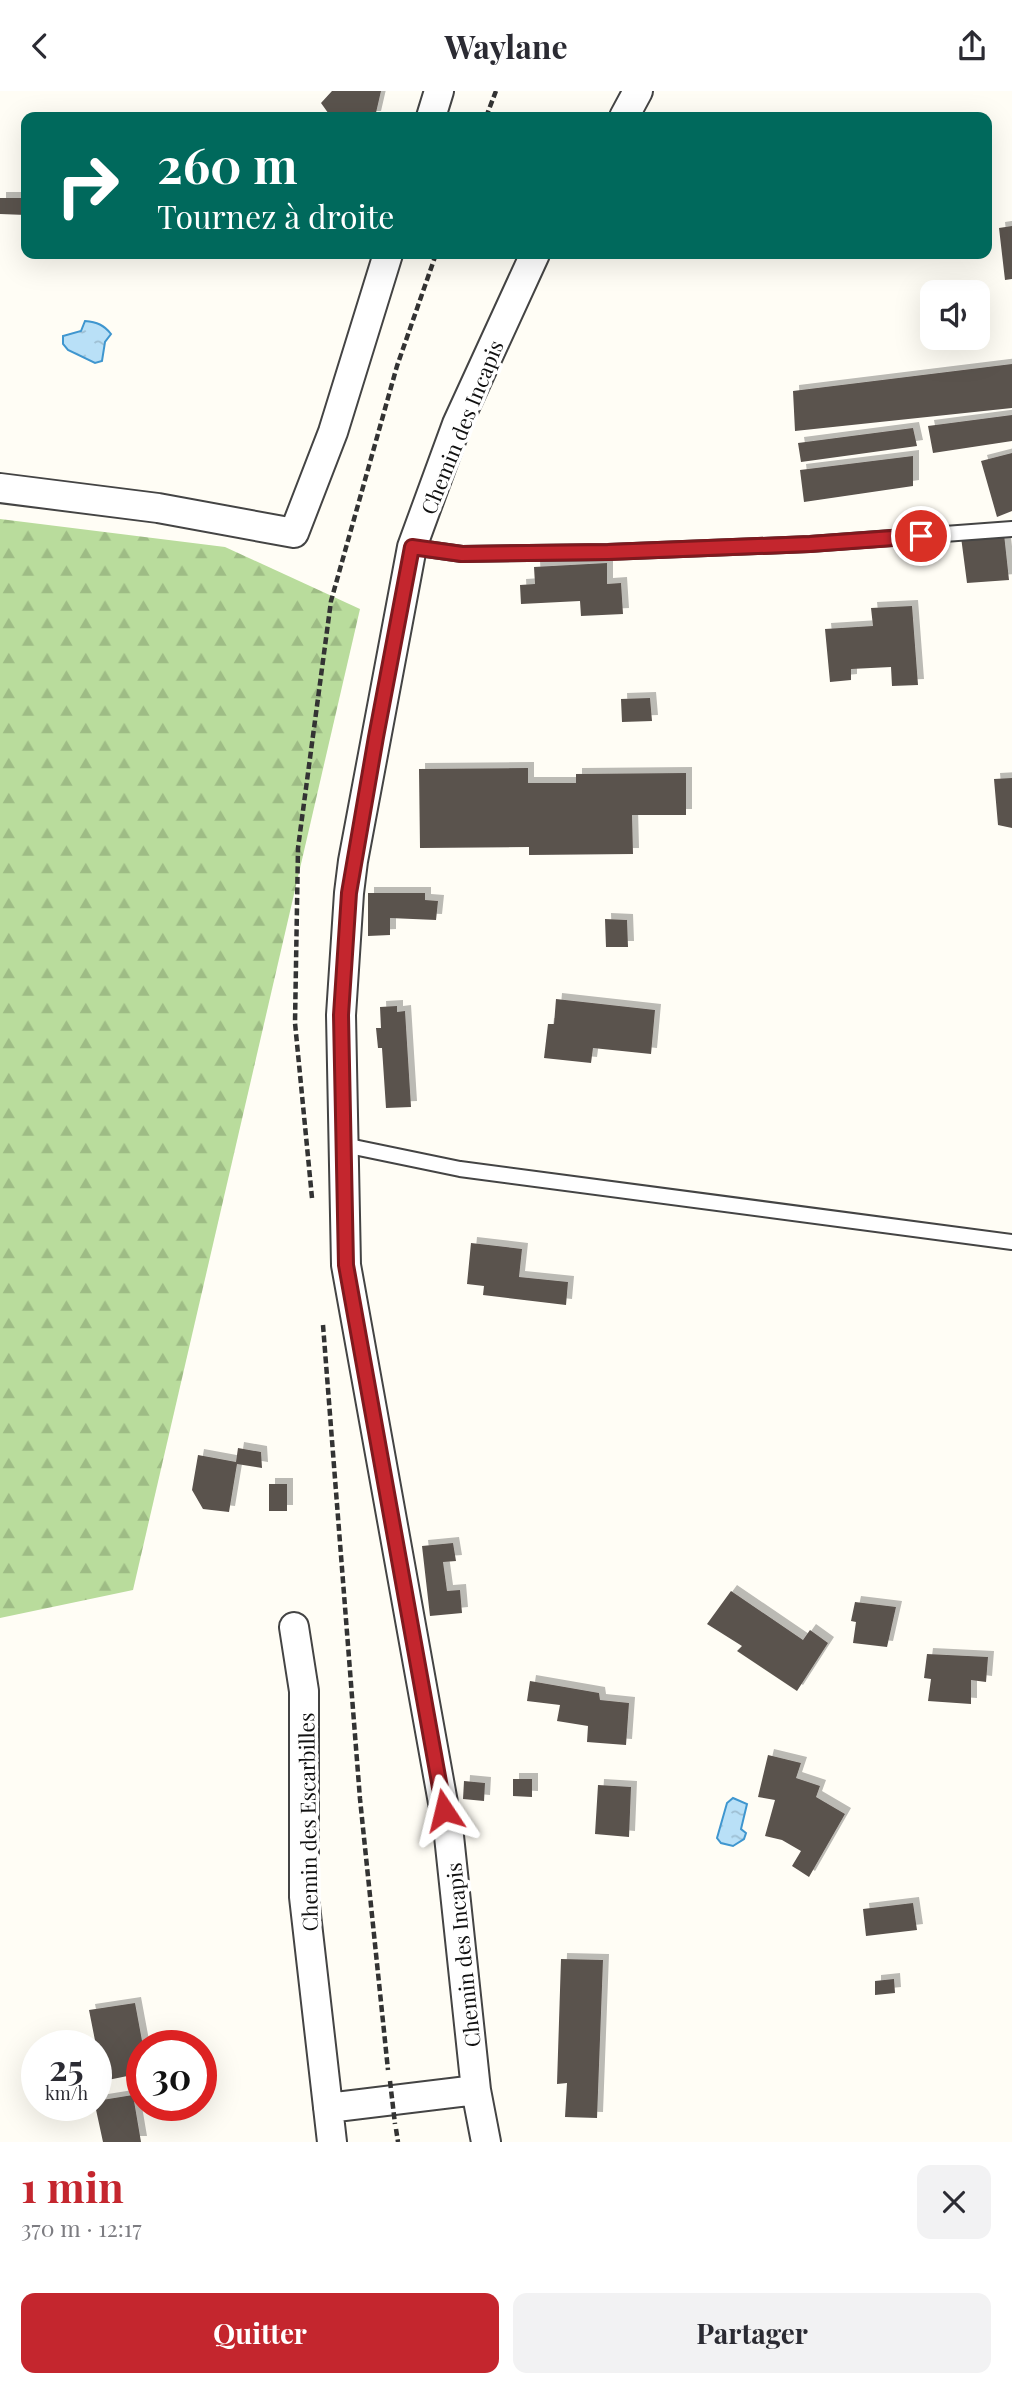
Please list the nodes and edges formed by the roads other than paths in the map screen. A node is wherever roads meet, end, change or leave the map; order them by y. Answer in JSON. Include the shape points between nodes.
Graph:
{"nodes":[{"id":1,"x":419,"y":91,"type":"edge"},
{"id":2,"x":439,"y":91,"type":"edge"},
{"id":3,"x":638,"y":91,"type":"edge"},
{"id":4,"x":418,"y":112,"type":"edge"},
{"id":5,"x":433,"y":112,"type":"edge"},
{"id":6,"x":627,"y":112,"type":"edge"},
{"id":7,"x":386,"y":259,"type":"edge"},
{"id":8,"x":534,"y":259,"type":"edge"},
{"id":9,"x":0,"y":488,"type":"edge"},
{"id":10,"x":1012,"y":529,"type":"edge"},
{"id":11,"x":412,"y":547,"type":"junction"},
{"id":12,"x":344,"y":1145,"type":"junction"},
{"id":13,"x":1012,"y":1243,"type":"edge"},
{"id":14,"x":294,"y":1627,"type":"dead end"},
{"id":15,"x":476,"y":2090,"type":"junction"},
{"id":16,"x":328,"y":2108,"type":"junction"},
{"id":17,"x":332,"y":2142,"type":"edge"},
{"id":18,"x":486,"y":2142,"type":"edge"}],
"edges":[{"from":1,"to":4,"type":"street"},
{"from":2,"to":5,"type":"street"},
{"from":3,"to":6,"type":"street"},
{"from":7,"to":9,"type":"street","via":[[333,432],[294,533],[158,508]]},
{"from":8,"to":11,"type":"street","name":"Chemin des Incapis","via":[[457,424]]},
{"from":10,"to":11,"type":"lane","via":[[608,552],[462,554]]},
{"from":11,"to":12,"type":"street","name":"Chemin des Incapis","via":[[349,893],[341,1015]]},
{"from":12,"to":13,"type":"lane","via":[[460,1169]]},
{"from":12,"to":15,"type":"street","name":"Chemin des Incapis","via":[[346,1265],[449,1836]]},
{"from":14,"to":16,"type":"street","name":"Chemin des Escarbilles","via":[[304,1691],[304,1897]]},
{"from":15,"to":16,"type":"street"},
{"from":15,"to":18,"type":"street","name":"Chemin des Incapis"},
{"from":16,"to":17,"type":"street","name":"Chemin des Escarbilles"}]}
